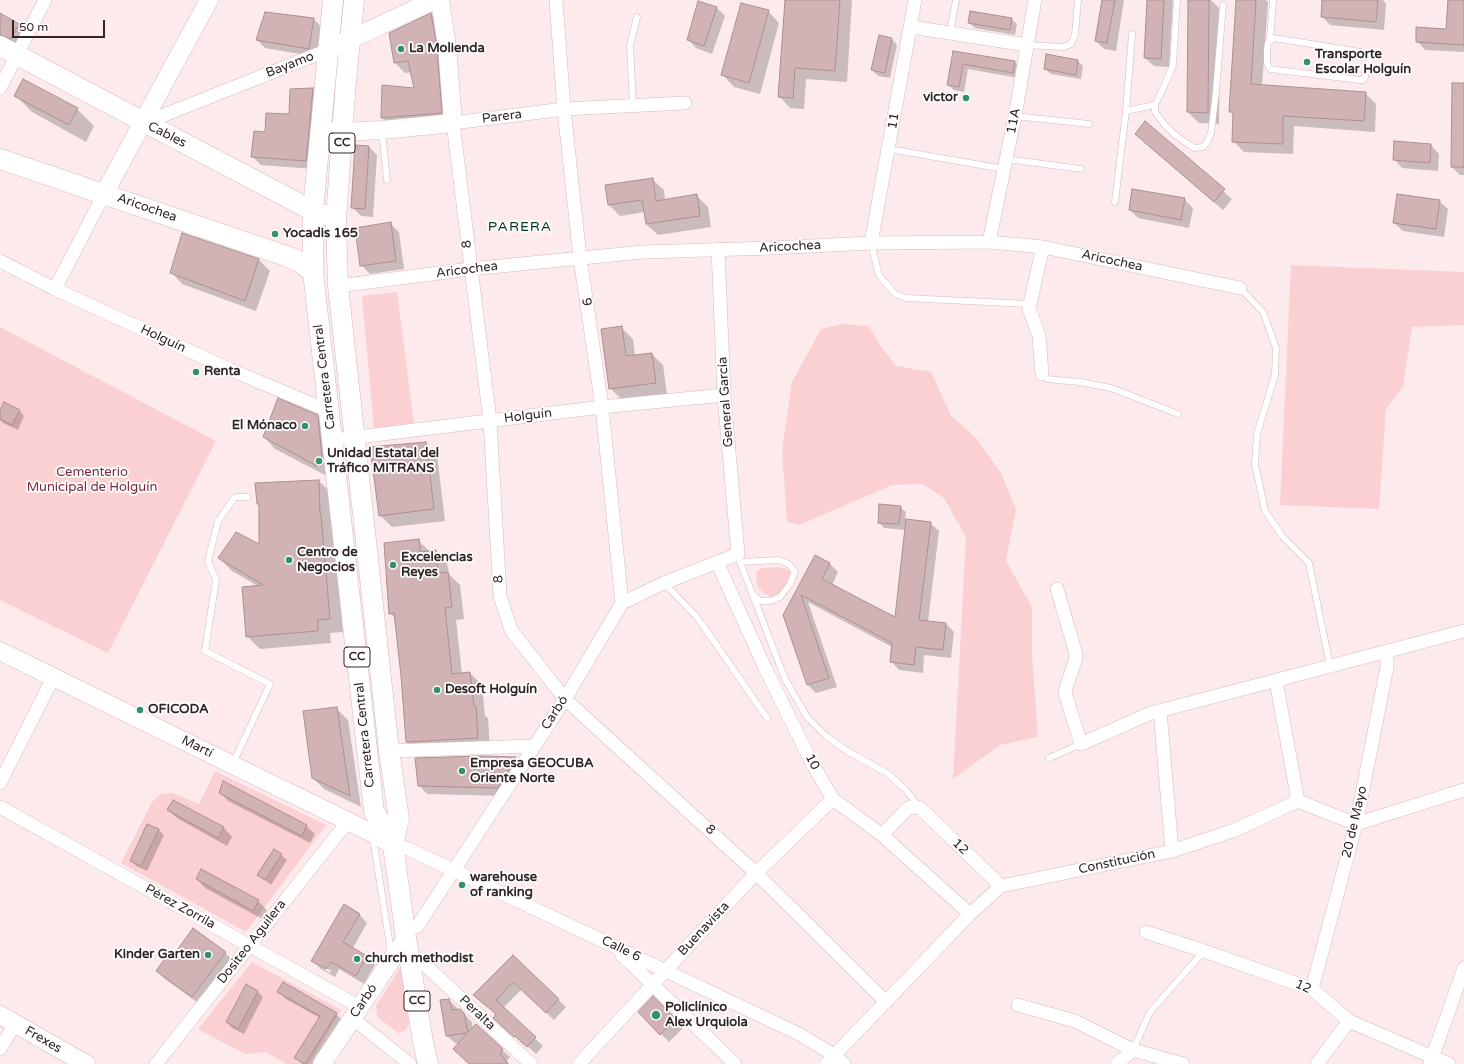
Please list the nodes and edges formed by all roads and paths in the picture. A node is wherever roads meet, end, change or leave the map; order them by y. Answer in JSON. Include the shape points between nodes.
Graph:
{"nodes":[{"id":1,"x":45,"y":0,"type":"edge"},
{"id":2,"x":209,"y":0,"type":"edge"},
{"id":3,"x":333,"y":0,"type":"edge"},
{"id":4,"x":354,"y":0,"type":"edge"},
{"id":5,"x":434,"y":0,"type":"edge"},
{"id":6,"x":440,"y":0,"type":"edge"},
{"id":7,"x":556,"y":0,"type":"edge"},
{"id":8,"x":915,"y":0,"type":"edge"},
{"id":9,"x":956,"y":0,"type":"edge"},
{"id":10,"x":1035,"y":0,"type":"edge"},
{"id":11,"x":1078,"y":0,"type":"edge"},
{"id":12,"x":1177,"y":0,"type":"edge"},
{"id":13,"x":1274,"y":0,"type":"edge"},
{"id":14,"x":1223,"y":5,"type":"dead end"},
{"id":15,"x":637,"y":17,"type":"dead end"},
{"id":16,"x":911,"y":27,"type":"junction"},
{"id":17,"x":950,"y":33,"type":"junction"},
{"id":18,"x":1132,"y":34,"type":"dead end"},
{"id":19,"x":1270,"y":40,"type":"junction"},
{"id":20,"x":350,"y":41,"type":"junction"},
{"id":21,"x":1027,"y":45,"type":"junction"},
{"id":22,"x":0,"y":46,"type":"edge"},
{"id":23,"x":328,"y":50,"type":"junction"},
{"id":24,"x":18,"y":56,"type":"junction"},
{"id":25,"x":0,"y":88,"type":"edge"},
{"id":26,"x":686,"y":103,"type":"dead end"},
{"id":27,"x":1155,"y":105,"type":"junction"},
{"id":28,"x":633,"y":106,"type":"junction"},
{"id":29,"x":564,"y":109,"type":"junction"},
{"id":30,"x":1126,"y":111,"type":"junction"},
{"id":31,"x":1016,"y":116,"type":"junction"},
{"id":32,"x":144,"y":123,"type":"junction"},
{"id":33,"x":453,"y":123,"type":"junction"},
{"id":34,"x":1089,"y":124,"type":"dead end"},
{"id":35,"x":382,"y":130,"type":"junction"},
{"id":36,"x":320,"y":131,"type":"junction"},
{"id":37,"x":343,"y":132,"type":"junction"},
{"id":38,"x":889,"y":149,"type":"junction"},
{"id":39,"x":0,"y":159,"type":"edge"},
{"id":40,"x":1005,"y":164,"type":"junction"},
{"id":41,"x":1080,"y":169,"type":"dead end"},
{"id":42,"x":386,"y":180,"type":"dead end"},
{"id":43,"x":104,"y":194,"type":"junction"},
{"id":44,"x":1115,"y":202,"type":"dead end"},
{"id":45,"x":313,"y":211,"type":"junction"},
{"id":46,"x":336,"y":219,"type":"junction"},
{"id":47,"x":989,"y":242,"type":"junction"},
{"id":48,"x":872,"y":243,"type":"junction"},
{"id":49,"x":1043,"y":247,"type":"junction"},
{"id":50,"x":718,"y":250,"type":"junction"},
{"id":51,"x":580,"y":258,"type":"junction"},
{"id":52,"x":0,"y":261,"type":"edge"},
{"id":53,"x":470,"y":269,"type":"junction"},
{"id":54,"x":313,"y":272,"type":"junction"},
{"id":55,"x":338,"y":286,"type":"junction"},
{"id":56,"x":1240,"y":288,"type":"joint"},
{"id":57,"x":55,"y":289,"type":"junction"},
{"id":58,"x":1029,"y":304,"type":"junction"},
{"id":59,"x":1042,"y":374,"type":"joint"},
{"id":60,"x":724,"y":395,"type":"junction"},
{"id":61,"x":602,"y":407,"type":"junction"},
{"id":62,"x":329,"y":411,"type":"junction"},
{"id":63,"x":1178,"y":414,"type":"dead end"},
{"id":64,"x":490,"y":421,"type":"junction"},
{"id":65,"x":355,"y":436,"type":"junction"},
{"id":66,"x":333,"y":440,"type":"junction"},
{"id":67,"x":248,"y":496,"type":"dead end"},
{"id":68,"x":739,"y":558,"type":"junction"},
{"id":69,"x":717,"y":562,"type":"junction"},
{"id":70,"x":664,"y":583,"type":"junction"},
{"id":71,"x":1057,"y":589,"type":"dead end"},
{"id":72,"x":752,"y":593,"type":"junction"},
{"id":73,"x":622,"y":603,"type":"junction"},
{"id":74,"x":1464,"y":631,"type":"edge"},
{"id":75,"x":0,"y":651,"type":"edge"},
{"id":76,"x":1387,"y":652,"type":"junction"},
{"id":77,"x":1330,"y":666,"type":"junction"},
{"id":78,"x":53,"y":678,"type":"junction"},
{"id":79,"x":1276,"y":681,"type":"junction"},
{"id":80,"x":565,"y":699,"type":"junction"},
{"id":81,"x":1160,"y":711,"type":"junction"},
{"id":82,"x":767,"y":718,"type":"dead end"},
{"id":83,"x":1081,"y":744,"type":"junction"},
{"id":84,"x":534,"y":746,"type":"junction"},
{"id":85,"x":389,"y":751,"type":"junction"},
{"id":86,"x":1049,"y":758,"type":"dead end"},
{"id":87,"x":232,"y":764,"type":"junction"},
{"id":88,"x":0,"y":782,"type":"edge"},
{"id":89,"x":1464,"y":790,"type":"edge"},
{"id":90,"x":833,"y":799,"type":"junction"},
{"id":91,"x":1298,"y":801,"type":"junction"},
{"id":92,"x":0,"y":807,"type":"edge"},
{"id":93,"x":920,"y":808,"type":"junction"},
{"id":94,"x":348,"y":821,"type":"junction"},
{"id":95,"x":1356,"y":824,"type":"junction"},
{"id":96,"x":372,"y":833,"type":"junction"},
{"id":97,"x":882,"y":835,"type":"junction"},
{"id":98,"x":393,"y":845,"type":"junction"},
{"id":99,"x":1172,"y":851,"type":"junction"},
{"id":100,"x":453,"y":870,"type":"junction"},
{"id":101,"x":756,"y":873,"type":"junction"},
{"id":102,"x":1001,"y":886,"type":"junction"},
{"id":103,"x":970,"y":914,"type":"junction"},
{"id":104,"x":1146,"y":932,"type":"dead end"},
{"id":105,"x":412,"y":933,"type":"junction"},
{"id":106,"x":612,"y":944,"type":"junction"},
{"id":107,"x":250,"y":945,"type":"junction"},
{"id":108,"x":1204,"y":951,"type":"junction"},
{"id":109,"x":392,"y":957,"type":"junction"},
{"id":110,"x":423,"y":963,"type":"dead end"},
{"id":111,"x":1464,"y":968,"type":"edge"},
{"id":112,"x":665,"y":971,"type":"junction"},
{"id":113,"x":653,"y":984,"type":"junction"},
{"id":114,"x":1312,"y":989,"type":"junction"},
{"id":115,"x":886,"y":1002,"type":"junction"},
{"id":116,"x":1018,"y":1005,"type":"dead end"},
{"id":117,"x":356,"y":1012,"type":"junction"},
{"id":118,"x":8,"y":1020,"type":"edge"},
{"id":119,"x":1349,"y":1021,"type":"junction"},
{"id":120,"x":0,"y":1049,"type":"edge"},
{"id":121,"x":1133,"y":1050,"type":"junction"},
{"id":122,"x":63,"y":1052,"type":"junction"},
{"id":123,"x":835,"y":1061,"type":"edge"},
{"id":124,"x":1159,"y":1061,"type":"edge"},
{"id":125,"x":1431,"y":1061,"type":"edge"},
{"id":126,"x":76,"y":1064,"type":"edge"},
{"id":127,"x":86,"y":1064,"type":"edge"},
{"id":128,"x":156,"y":1064,"type":"edge"},
{"id":129,"x":322,"y":1064,"type":"edge"},
{"id":130,"x":410,"y":1064,"type":"edge"},
{"id":131,"x":428,"y":1064,"type":"edge"},
{"id":132,"x":531,"y":1064,"type":"edge"},
{"id":133,"x":579,"y":1064,"type":"edge"},
{"id":134,"x":735,"y":1064,"type":"edge"},
{"id":135,"x":1117,"y":1064,"type":"edge"},
{"id":136,"x":1183,"y":1064,"type":"edge"},
{"id":137,"x":1317,"y":1064,"type":"edge"},
{"id":138,"x":1449,"y":1064,"type":"edge"}],
"edges":[{"from":1,"to":24,"type":"street"},
{"from":2,"to":32,"type":"street"},
{"from":3,"to":23,"type":"main road","name":"Carretera Central","number":"CC"},
{"from":4,"to":20,"type":"main road","name":"Carretera Central","number":"CC"},
{"from":5,"to":20,"type":"street","name":"Bayamo"},
{"from":6,"to":33,"type":"street","name":"8","via":[[447,47]]},
{"from":7,"to":29,"type":"street","name":"9"},
{"from":8,"to":16,"type":"street","name":"11"},
{"from":9,"to":17,"type":"lane"},
{"from":10,"to":21,"type":"street","name":"11A"},
{"from":11,"to":21,"type":"lane","via":[[1071,44],[1064,47]]},
{"from":12,"to":27,"type":"lane","via":[[1173,65]]},
{"from":13,"to":19,"type":"lane"},
{"from":14,"to":27,"type":"lane","via":[[1216,98],[1211,133],[1206,144],[1197,148],[1189,145],[1165,125],[1155,112]]},
{"from":15,"to":28,"type":"lane","via":[[630,45]]},
{"from":16,"to":17,"type":"street"},
{"from":16,"to":38,"type":"street","name":"11"},
{"from":17,"to":21,"type":"street"},
{"from":18,"to":30,"type":"lane"},
{"from":19,"to":19,"type":"lane","via":[[1266,63],[1270,69],[1363,80],[1370,60],[1366,53],[1360,51],[1274,38]]},
{"from":20,"to":23,"type":"street","name":"Bayamo"},
{"from":20,"to":37,"type":"main road","name":"Carretera Central","number":"CC"},
{"from":21,"to":31,"type":"street","name":"11A"},
{"from":22,"to":24,"type":"main road","name":"Cables"},
{"from":23,"to":32,"type":"street","name":"Bayamo"},
{"from":23,"to":36,"type":"main road","name":"Carretera Central","number":"CC"},
{"from":24,"to":25,"type":"street"},
{"from":24,"to":32,"type":"main road","name":"Cables"},
{"from":26,"to":28,"type":"street","name":"Parera"},
{"from":27,"to":30,"type":"lane"},
{"from":28,"to":29,"type":"street","name":"Parera"},
{"from":29,"to":33,"type":"street","name":"Parera"},
{"from":29,"to":51,"type":"street","name":"9"},
{"from":30,"to":44,"type":"lane"},
{"from":31,"to":34,"type":"lane"},
{"from":31,"to":40,"type":"street","name":"11A"},
{"from":32,"to":43,"type":"street"},
{"from":32,"to":45,"type":"main road","name":"Cables"},
{"from":33,"to":35,"type":"street","name":"Parera"},
{"from":33,"to":53,"type":"street","name":"8"},
{"from":35,"to":37,"type":"street","name":"Parera"},
{"from":35,"to":42,"type":"lane"},
{"from":36,"to":37,"type":"street","name":"Parera"},
{"from":36,"to":45,"type":"main road","name":"Carretera Central","number":"CC"},
{"from":37,"to":46,"type":"main road","name":"Carretera Central","number":"CC"},
{"from":38,"to":40,"type":"lane"},
{"from":38,"to":48,"type":"street","name":"11"},
{"from":39,"to":43,"type":"main road","name":"Aricochea"},
{"from":40,"to":41,"type":"lane"},
{"from":40,"to":47,"type":"street","name":"11A"},
{"from":43,"to":54,"type":"main road","name":"Aricochea","via":[[289,257]]},
{"from":43,"to":57,"type":"street"},
{"from":45,"to":46,"type":"main road","name":"Cables"},
{"from":45,"to":54,"type":"main road","name":"Carretera Central","number":"CC"},
{"from":46,"to":55,"type":"main road","name":"Carretera Central","number":"CC"},
{"from":47,"to":48,"type":"street","name":"Aricochea"},
{"from":47,"to":49,"type":"street","name":"Aricochea"},
{"from":48,"to":50,"type":"street","name":"Aricochea"},
{"from":48,"to":58,"type":"lane","via":[[879,275],[895,294],[906,298]]},
{"from":49,"to":56,"type":"street","name":"Aricochea"},
{"from":49,"to":58,"type":"street"},
{"from":50,"to":51,"type":"street","name":"Aricochea","via":[[643,252]]},
{"from":50,"to":60,"type":"street","name":"General García"},
{"from":51,"to":53,"type":"street","name":"Aricochea"},
{"from":51,"to":61,"type":"street","name":"9"},
{"from":52,"to":57,"type":"street","name":"Holguín"},
{"from":53,"to":55,"type":"street","name":"Aricochea"},
{"from":53,"to":64,"type":"street","name":"8"},
{"from":54,"to":62,"type":"main road","name":"Carretera Central","number":"CC"},
{"from":55,"to":65,"type":"main road","name":"Carretera Central","number":"CC"},
{"from":56,"to":77,"type":"lane","via":[[1263,312],[1276,348],[1275,375],[1257,434],[1255,464],[1265,511],[1283,537],[1309,563]]},
{"from":57,"to":62,"type":"street","name":"Holguín","via":[[231,370]]},
{"from":58,"to":59,"type":"street","via":[[1039,336]]},
{"from":59,"to":63,"type":"lane","via":[[1047,379],[1111,388]]},
{"from":60,"to":61,"type":"street","name":"Holguín"},
{"from":60,"to":68,"type":"street","name":"General García"},
{"from":61,"to":64,"type":"street","name":"Holguín"},
{"from":61,"to":73,"type":"street","name":"9"},
{"from":62,"to":66,"type":"main road","name":"Carretera Central","number":"CC"},
{"from":64,"to":65,"type":"street","name":"Holguín"},
{"from":64,"to":80,"type":"street","name":"8","via":[[500,596],[511,630]]},
{"from":65,"to":66,"type":"street","name":"Holguín"},
{"from":65,"to":85,"type":"main road","name":"Carretera Central","number":"CC"},
{"from":66,"to":98,"type":"main road","name":"Carretera Central","number":"CC","via":[[374,811]]},
{"from":67,"to":87,"type":"lane","via":[[235,497],[218,521],[208,561],[216,580],[205,651],[270,684]]},
{"from":68,"to":69,"type":"street"},
{"from":68,"to":72,"type":"lane"},
{"from":68,"to":72,"type":"lane","via":[[779,560],[789,564],[795,572],[780,597],[770,602],[760,601]]},
{"from":69,"to":70,"type":"street"},
{"from":69,"to":90,"type":"street","name":"10","via":[[812,765]]},
{"from":70,"to":73,"type":"street"},
{"from":70,"to":82,"type":"lane","via":[[704,627]]},
{"from":71,"to":83,"type":"street","via":[[1076,654],[1065,693]]},
{"from":72,"to":93,"type":"lane","via":[[785,678],[807,717],[826,736],[847,751],[887,773],[905,789]]},
{"from":73,"to":80,"type":"street","name":"Carbó"},
{"from":74,"to":76,"type":"street"},
{"from":75,"to":78,"type":"street","name":"Martí"},
{"from":76,"to":77,"type":"street"},
{"from":76,"to":95,"type":"street","name":"20 de Mayo","via":[[1387,667]]},
{"from":77,"to":79,"type":"street"},
{"from":78,"to":87,"type":"street","name":"Martí"},
{"from":78,"to":88,"type":"street"},
{"from":79,"to":81,"type":"street"},
{"from":79,"to":91,"type":"street"},
{"from":80,"to":84,"type":"street","name":"Carbó"},
{"from":80,"to":101,"type":"street","name":"8"},
{"from":81,"to":83,"type":"street"},
{"from":81,"to":99,"type":"street"},
{"from":83,"to":86,"type":"lane"},
{"from":84,"to":85,"type":"street"},
{"from":84,"to":100,"type":"street","name":"Carbó"},
{"from":85,"to":98,"type":"main road","name":"Carretera Central","number":"CC","via":[[399,819]]},
{"from":87,"to":94,"type":"street","name":"Martí"},
{"from":89,"to":95,"type":"street"},
{"from":90,"to":97,"type":"street","name":"10"},
{"from":90,"to":101,"type":"street","name":"Buenavista"},
{"from":91,"to":95,"type":"street"},
{"from":91,"to":99,"type":"street","name":"Constitución","via":[[1235,830]]},
{"from":92,"to":107,"type":"street","name":"Pérez Zorrila"},
{"from":93,"to":97,"type":"street","via":[[908,808]]},
{"from":93,"to":102,"type":"street","name":"12"},
{"from":94,"to":96,"type":"street","name":"Martí"},
{"from":94,"to":107,"type":"street","name":"Dositeo Aguilera"},
{"from":95,"to":114,"type":"street","name":"20 de Mayo"},
{"from":96,"to":98,"type":"street","name":"Martí"},
{"from":96,"to":109,"type":"lane"},
{"from":97,"to":103,"type":"street","name":"10"},
{"from":98,"to":100,"type":"street","name":"Calle 6","via":[[406,848]]},
{"from":98,"to":105,"type":"main road","name":"Carretera Central","number":"CC"},
{"from":99,"to":102,"type":"street","name":"Constitución"},
{"from":100,"to":105,"type":"street","name":"Carbó"},
{"from":100,"to":106,"type":"street","name":"Calle 6"},
{"from":101,"to":112,"type":"street","name":"Buenavista"},
{"from":101,"to":115,"type":"street","name":"8"},
{"from":102,"to":103,"type":"street"},
{"from":103,"to":115,"type":"street"},
{"from":104,"to":108,"type":"street","name":"12"},
{"from":105,"to":109,"type":"street","name":"Carbó"},
{"from":105,"to":131,"type":"main road","name":"Carretera Central","number":"CC","via":[[423,1042]]},
{"from":106,"to":112,"type":"street","name":"Calle 6"},
{"from":106,"to":113,"type":"street"},
{"from":107,"to":117,"type":"street","name":"Pérez Zorrila"},
{"from":107,"to":128,"type":"street","name":"Dositeo Aguilera"},
{"from":108,"to":114,"type":"street","name":"12"},
{"from":108,"to":121,"type":"lane","via":[[1150,1012]]},
{"from":109,"to":117,"type":"street","name":"Carbó"},
{"from":110,"to":132,"type":"street","name":"Peralta"},
{"from":111,"to":125,"type":"street"},
{"from":112,"to":113,"type":"street","name":"Buenavista"},
{"from":112,"to":123,"type":"street","name":"Calle 6","via":[[799,1034]]},
{"from":113,"to":133,"type":"street","name":"Buenavista"},
{"from":113,"to":134,"type":"street"},
{"from":114,"to":119,"type":"street","name":"12"},
{"from":115,"to":123,"type":"street"},
{"from":116,"to":121,"type":"street","via":[[1080,1023]]},
{"from":117,"to":129,"type":"street","name":"Carbó"},
{"from":117,"to":130,"type":"street","name":"Pérez Zorrila"},
{"from":118,"to":120,"type":"street"},
{"from":118,"to":122,"type":"street","name":"Frexes"},
{"from":119,"to":125,"type":"street","name":"12"},
{"from":119,"to":137,"type":"street"},
{"from":121,"to":124,"type":"street"},
{"from":121,"to":135,"type":"street"},
{"from":122,"to":126,"type":"street"},
{"from":122,"to":127,"type":"street","name":"Frexes"},
{"from":124,"to":136,"type":"street"},
{"from":125,"to":138,"type":"street","name":"12"}]}
